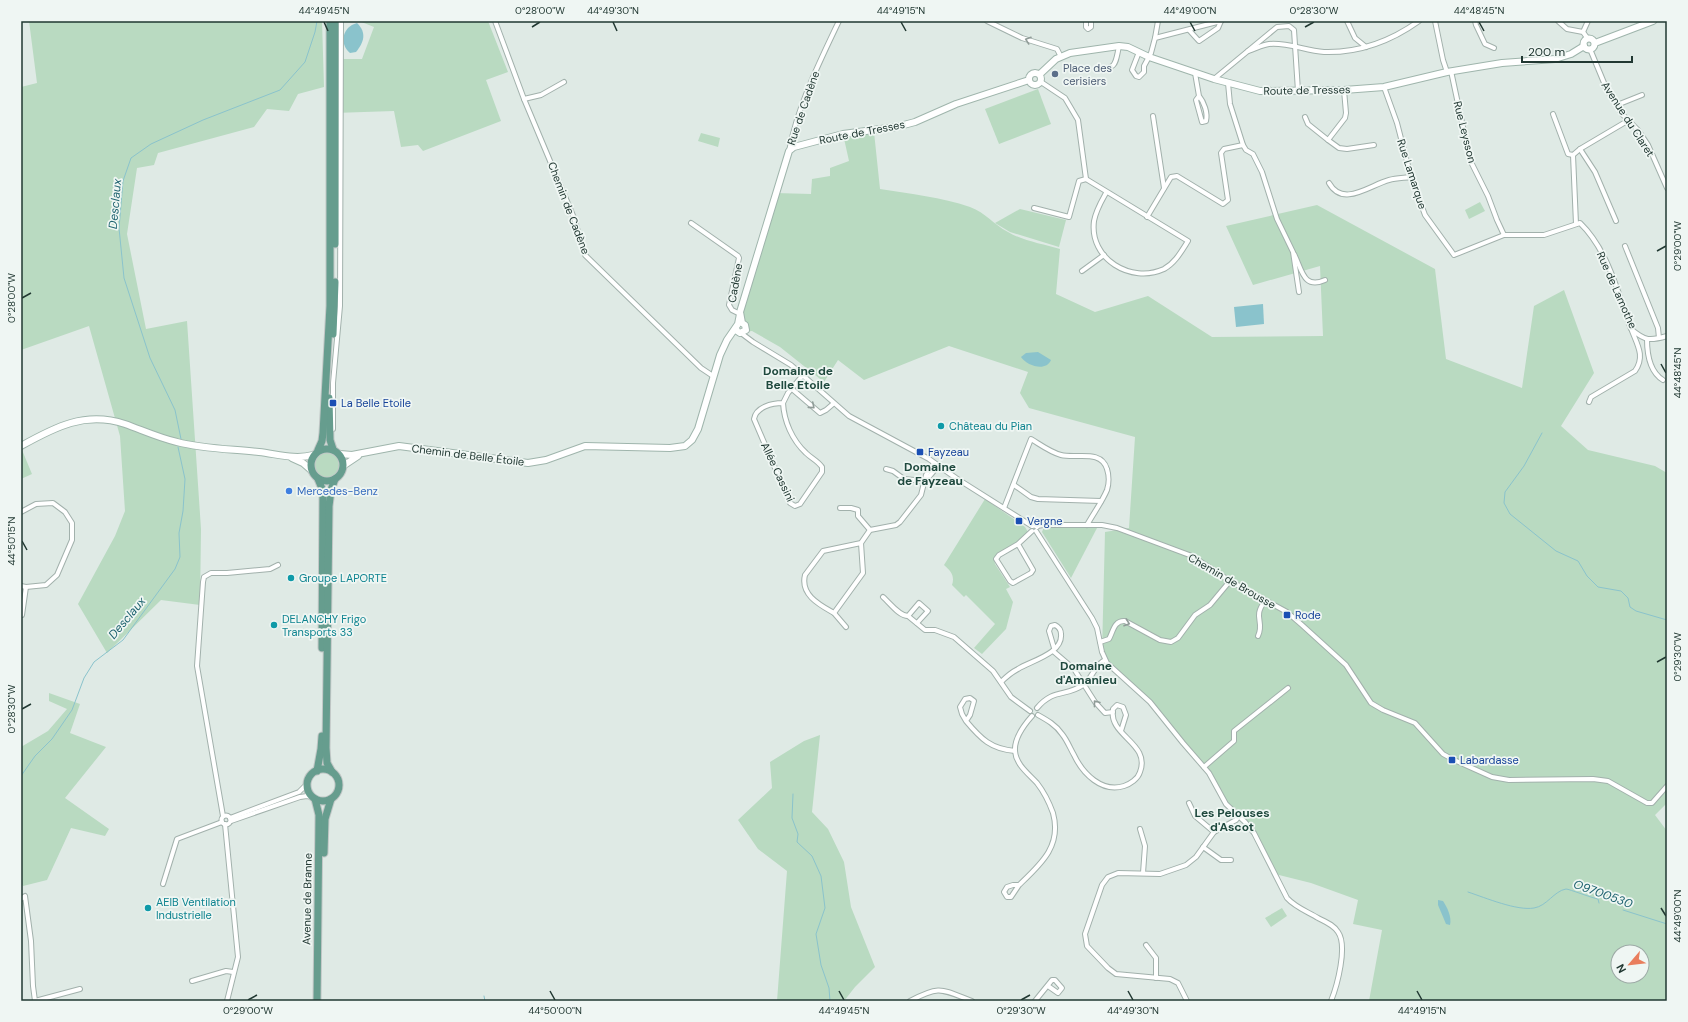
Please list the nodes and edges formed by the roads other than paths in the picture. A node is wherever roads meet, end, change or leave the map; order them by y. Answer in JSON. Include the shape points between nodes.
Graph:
{"nodes":[{"id":1,"x":330,"y":21,"type":"edge"},
{"id":2,"x":335,"y":21,"type":"edge"},
{"id":3,"x":340,"y":21,"type":"edge"},
{"id":4,"x":495,"y":21,"type":"edge"},
{"id":5,"x":839,"y":21,"type":"edge"},
{"id":6,"x":987,"y":21,"type":"edge"},
{"id":7,"x":1086,"y":21,"type":"edge"},
{"id":8,"x":1091,"y":21,"type":"edge"},
{"id":9,"x":1158,"y":21,"type":"edge"},
{"id":10,"x":1220,"y":21,"type":"edge"},
{"id":11,"x":1346,"y":21,"type":"edge"},
{"id":12,"x":1419,"y":21,"type":"edge"},
{"id":13,"x":1435,"y":21,"type":"edge"},
{"id":14,"x":1475,"y":21,"type":"edge"},
{"id":15,"x":1558,"y":21,"type":"edge"},
{"id":16,"x":1588,"y":21,"type":"edge"},
{"id":17,"x":1651,"y":21,"type":"edge"},
{"id":18,"x":1189,"y":30,"type":"junction"},
{"id":19,"x":1583,"y":32,"type":"junction"},
{"id":20,"x":1156,"y":38,"type":"junction"},
{"id":21,"x":1588,"y":39,"type":"junction"},
{"id":22,"x":1595,"y":43,"type":"junction"},
{"id":23,"x":1119,"y":46,"type":"junction"},
{"id":24,"x":1295,"y":47,"type":"junction"},
{"id":25,"x":1366,"y":47,"type":"junction"},
{"id":26,"x":1494,"y":48,"type":"dead end"},
{"id":27,"x":1587,"y":48,"type":"junction"},
{"id":28,"x":1248,"y":51,"type":"junction"},
{"id":29,"x":1139,"y":52,"type":"junction"},
{"id":30,"x":1061,"y":57,"type":"junction"},
{"id":31,"x":1149,"y":57,"type":"junction"},
{"id":32,"x":1096,"y":70,"type":"dead end"},
{"id":33,"x":1449,"y":72,"type":"junction"},
{"id":34,"x":1196,"y":73,"type":"junction"},
{"id":35,"x":1040,"y":74,"type":"junction"},
{"id":36,"x":1214,"y":79,"type":"junction"},
{"id":37,"x":1029,"y":80,"type":"junction"},
{"id":38,"x":564,"y":82,"type":"dead end"},
{"id":39,"x":1041,"y":82,"type":"junction"},
{"id":40,"x":1228,"y":83,"type":"junction"},
{"id":41,"x":1384,"y":87,"type":"junction"},
{"id":42,"x":1344,"y":90,"type":"junction"},
{"id":43,"x":1298,"y":92,"type":"junction"},
{"id":44,"x":1642,"y":95,"type":"dead end"},
{"id":45,"x":1199,"y":96,"type":"junction"},
{"id":46,"x":524,"y":99,"type":"junction"},
{"id":47,"x":1617,"y":105,"type":"junction"},
{"id":48,"x":1553,"y":114,"type":"dead end"},
{"id":49,"x":1153,"y":116,"type":"dead end"},
{"id":50,"x":1305,"y":117,"type":"dead end"},
{"id":51,"x":1629,"y":120,"type":"junction"},
{"id":52,"x":1328,"y":140,"type":"junction"},
{"id":53,"x":1374,"y":144,"type":"dead end"},
{"id":54,"x":1244,"y":145,"type":"junction"},
{"id":55,"x":1580,"y":149,"type":"junction"},
{"id":56,"x":788,"y":151,"type":"junction"},
{"id":57,"x":1573,"y":155,"type":"junction"},
{"id":58,"x":1411,"y":177,"type":"junction"},
{"id":59,"x":1086,"y":179,"type":"junction"},
{"id":60,"x":1329,"y":183,"type":"dead end"},
{"id":61,"x":1164,"y":188,"type":"junction"},
{"id":62,"x":1667,"y":188,"type":"edge"},
{"id":63,"x":1106,"y":193,"type":"junction"},
{"id":64,"x":1034,"y":208,"type":"dead end"},
{"id":65,"x":1147,"y":217,"type":"junction"},
{"id":66,"x":1616,"y":221,"type":"dead end"},
{"id":67,"x":691,"y":223,"type":"dead end"},
{"id":68,"x":1576,"y":224,"type":"junction"},
{"id":69,"x":1504,"y":235,"type":"junction"},
{"id":70,"x":1625,"y":246,"type":"dead end"},
{"id":71,"x":1293,"y":252,"type":"junction"},
{"id":72,"x":1104,"y":255,"type":"junction"},
{"id":73,"x":1082,"y":271,"type":"dead end"},
{"id":74,"x":1325,"y":280,"type":"dead end"},
{"id":75,"x":1299,"y":292,"type":"dead end"},
{"id":76,"x":740,"y":314,"type":"junction"},
{"id":77,"x":740,"y":328,"type":"junction"},
{"id":78,"x":1631,"y":329,"type":"junction"},
{"id":79,"x":1667,"y":336,"type":"edge"},
{"id":80,"x":1659,"y":338,"type":"junction"},
{"id":81,"x":1646,"y":339,"type":"junction"},
{"id":82,"x":1638,"y":346,"type":"junction"},
{"id":83,"x":803,"y":375,"type":"junction"},
{"id":84,"x":713,"y":376,"type":"junction"},
{"id":85,"x":1663,"y":380,"type":"dead end"},
{"id":86,"x":792,"y":389,"type":"junction"},
{"id":87,"x":1590,"y":402,"type":"dead end"},
{"id":88,"x":783,"y":403,"type":"junction"},
{"id":89,"x":833,"y":404,"type":"junction"},
{"id":90,"x":333,"y":441,"type":"dead end"},
{"id":91,"x":21,"y":446,"type":"edge"},
{"id":92,"x":333,"y":449,"type":"junction"},
{"id":93,"x":368,"y":452,"type":"junction"},
{"id":94,"x":315,"y":453,"type":"junction"},
{"id":95,"x":340,"y":454,"type":"junction"},
{"id":96,"x":287,"y":456,"type":"junction"},
{"id":97,"x":936,"y":464,"type":"junction"},
{"id":98,"x":343,"y":466,"type":"junction"},
{"id":99,"x":886,"y":469,"type":"dead end"},
{"id":100,"x":311,"y":470,"type":"junction"},
{"id":101,"x":318,"y":479,"type":"junction"},
{"id":102,"x":335,"y":479,"type":"junction"},
{"id":103,"x":924,"y":481,"type":"junction"},
{"id":104,"x":1014,"y":485,"type":"junction"},
{"id":105,"x":1101,"y":501,"type":"junction"},
{"id":106,"x":840,"y":508,"type":"dead end"},
{"id":107,"x":1004,"y":508,"type":"junction"},
{"id":108,"x":21,"y":512,"type":"edge"},
{"id":109,"x":1087,"y":525,"type":"junction"},
{"id":110,"x":1034,"y":528,"type":"junction"},
{"id":111,"x":870,"y":530,"type":"junction"},
{"id":112,"x":861,"y":543,"type":"junction"},
{"id":113,"x":1018,"y":544,"type":"junction"},
{"id":114,"x":278,"y":565,"type":"dead end"},
{"id":115,"x":1230,"y":581,"type":"junction"},
{"id":116,"x":23,"y":586,"type":"edge"},
{"id":117,"x":883,"y":597,"type":"dead end"},
{"id":118,"x":1265,"y":601,"type":"junction"},
{"id":119,"x":834,"y":613,"type":"junction"},
{"id":120,"x":22,"y":615,"type":"edge"},
{"id":121,"x":908,"y":616,"type":"junction"},
{"id":122,"x":917,"y":623,"type":"junction"},
{"id":123,"x":846,"y":627,"type":"dead end"},
{"id":124,"x":1258,"y":636,"type":"dead end"},
{"id":125,"x":1100,"y":642,"type":"junction"},
{"id":126,"x":1053,"y":649,"type":"junction"},
{"id":127,"x":1105,"y":660,"type":"junction"},
{"id":128,"x":1001,"y":682,"type":"junction"},
{"id":129,"x":1084,"y":684,"type":"junction"},
{"id":130,"x":1285,"y":689,"type":"dead end"},
{"id":131,"x":1037,"y":708,"type":"junction"},
{"id":132,"x":1030,"y":711,"type":"junction"},
{"id":133,"x":1112,"y":712,"type":"junction"},
{"id":134,"x":1038,"y":715,"type":"junction"},
{"id":135,"x":1032,"y":716,"type":"junction"},
{"id":136,"x":966,"y":721,"type":"junction"},
{"id":137,"x":1121,"y":731,"type":"junction"},
{"id":138,"x":1015,"y":751,"type":"junction"},
{"id":139,"x":1204,"y":767,"type":"junction"},
{"id":140,"x":317,"y":771,"type":"junction"},
{"id":141,"x":332,"y":772,"type":"junction"},
{"id":142,"x":308,"y":783,"type":"junction"},
{"id":143,"x":1667,"y":786,"type":"edge"},
{"id":144,"x":314,"y":798,"type":"junction"},
{"id":145,"x":331,"y":799,"type":"junction"},
{"id":146,"x":1189,"y":803,"type":"dead end"},
{"id":147,"x":223,"y":816,"type":"junction"},
{"id":148,"x":1239,"y":816,"type":"junction"},
{"id":149,"x":231,"y":819,"type":"junction"},
{"id":150,"x":223,"y":823,"type":"junction"},
{"id":151,"x":1140,"y":828,"type":"dead end"},
{"id":152,"x":1214,"y":832,"type":"junction"},
{"id":153,"x":1203,"y":847,"type":"junction"},
{"id":154,"x":1231,"y":860,"type":"dead end"},
{"id":155,"x":1143,"y":873,"type":"junction"},
{"id":156,"x":163,"y":884,"type":"dead end"},
{"id":157,"x":1019,"y":885,"type":"dead end"},
{"id":158,"x":23,"y":898,"type":"edge"},
{"id":159,"x":1146,"y":945,"type":"dead end"},
{"id":160,"x":233,"y":972,"type":"junction"},
{"id":161,"x":1156,"y":978,"type":"junction"},
{"id":162,"x":192,"y":981,"type":"dead end"},
{"id":163,"x":1048,"y":986,"type":"dead end"},
{"id":164,"x":80,"y":989,"type":"dead end"},
{"id":165,"x":35,"y":1001,"type":"edge"},
{"id":166,"x":227,"y":1001,"type":"edge"},
{"id":167,"x":317,"y":1001,"type":"edge"},
{"id":168,"x":322,"y":1001,"type":"edge"},
{"id":169,"x":910,"y":1001,"type":"edge"},
{"id":170,"x":972,"y":1001,"type":"edge"},
{"id":171,"x":1035,"y":1001,"type":"edge"},
{"id":172,"x":1187,"y":1001,"type":"edge"},
{"id":173,"x":1331,"y":1001,"type":"edge"}],
"edges":[{"from":1,"to":94,"type":"main road","via":[[330,306],[323,433],[322,441]]},
{"from":2,"to":92,"type":"main road","via":[[335,302],[329,405],[330,440]]},
{"from":3,"to":90,"type":"street","via":[[340,306],[333,383]]},
{"from":4,"to":46,"type":"street","name":"Chemin de Cadène"},
{"from":5,"to":56,"type":"street","name":"Rue de Cadène","via":[[811,79]]},
{"from":30,"to":6,"type":"street","one_way":true,"via":[[1057,49],[1022,38]]},
{"from":7,"to":8,"type":"street","via":[[1088,29],[1091,27]]},
{"from":9,"to":20,"type":"street"},
{"from":10,"to":18,"type":"street"},
{"from":10,"to":18,"type":"street","via":[[1218,28],[1199,41]]},
{"from":11,"to":25,"type":"street","via":[[1355,38]]},
{"from":12,"to":25,"type":"street","via":[[1393,37]]},
{"from":13,"to":33,"type":"street","name":"Rue Leysson","via":[[1443,60]]},
{"from":14,"to":26,"type":"street","via":[[1485,44]]},
{"from":15,"to":19,"type":"street","via":[[1568,29]]},
{"from":16,"to":19,"type":"street"},
{"from":17,"to":22,"type":"street"},
{"from":18,"to":20,"type":"street"},
{"from":19,"to":21,"type":"street"},
{"from":20,"to":31,"type":"street"},
{"from":21,"to":22,"type":"street"},
{"from":21,"to":27,"type":"street","via":[[1584,41]]},
{"from":22,"to":27,"type":"street","via":[[1594,47]]},
{"from":23,"to":29,"type":"street","name":"Route de Tresses"},
{"from":23,"to":30,"type":"street","name":"Route de Tresses","via":[[1070,53]]},
{"from":23,"to":32,"type":"street","via":[[1116,64],[1110,69]]},
{"from":24,"to":25,"type":"street","via":[[1323,52]]},
{"from":24,"to":28,"type":"street","via":[[1268,44]]},
{"from":24,"to":28,"type":"street","via":[[1294,30],[1284,26],[1277,27]]},
{"from":24,"to":43,"type":"street"},
{"from":27,"to":33,"type":"street","name":"Route de Tresses","via":[[1555,59],[1502,63]]},
{"from":27,"to":47,"type":"street","name":"Avenue du Claret"},
{"from":28,"to":36,"type":"street"},
{"from":29,"to":31,"type":"street","name":"Route de Tresses"},
{"from":29,"to":31,"type":"street","via":[[1132,70],[1136,76],[1143,75]]},
{"from":30,"to":35,"type":"street","name":"Route de Tresses"},
{"from":31,"to":34,"type":"street","name":"Route de Tresses"},
{"from":33,"to":41,"type":"street","name":"Route de Tresses"},
{"from":33,"to":69,"type":"street","name":"Rue Leysson","via":[[1470,160]]},
{"from":34,"to":36,"type":"street","name":"Route de Tresses"},
{"from":34,"to":45,"type":"street"},
{"from":35,"to":37,"type":"street","via":[[1032,73]]},
{"from":35,"to":39,"type":"street"},
{"from":36,"to":40,"type":"street","name":"Route de Tresses"},
{"from":37,"to":39,"type":"street","via":[[1034,85]]},
{"from":37,"to":56,"type":"street","name":"Route de Tresses","via":[[956,104],[915,122],[842,134],[794,147]]},
{"from":38,"to":46,"type":"street","via":[[541,95]]},
{"from":39,"to":59,"type":"street","via":[[1065,98],[1076,117]]},
{"from":40,"to":43,"type":"street","name":"Route de Tresses","via":[[1260,92]]},
{"from":40,"to":54,"type":"street","via":[[1230,104]]},
{"from":41,"to":42,"type":"street","name":"Route de Tresses"},
{"from":41,"to":58,"type":"street","name":"Rue Lamarque","via":[[1397,123]]},
{"from":42,"to":43,"type":"street","name":"Route de Tresses"},
{"from":42,"to":52,"type":"street","via":[[1345,118]]},
{"from":44,"to":47,"type":"street"},
{"from":45,"to":45,"type":"street","via":[[1196,100],[1202,122],[1207,117]]},
{"from":46,"to":84,"type":"street","name":"Chemin de Cadène","via":[[574,218],[585,255],[701,368]]},
{"from":47,"to":51,"type":"street","name":"Avenue du Claret"},
{"from":48,"to":57,"type":"street","via":[[1568,154]]},
{"from":49,"to":61,"type":"street"},
{"from":50,"to":52,"type":"street","via":[[1308,124]]},
{"from":51,"to":55,"type":"street"},
{"from":51,"to":62,"type":"street","name":"Avenue du Claret","via":[[1648,144]]},
{"from":52,"to":53,"type":"street","via":[[1339,148],[1347,149]]},
{"from":54,"to":61,"type":"street","via":[[1224,149],[1221,153],[1228,200],[1223,204],[1176,176],[1171,177]]},
{"from":54,"to":71,"type":"street","via":[[1246,150],[1253,154],[1262,172],[1277,219]]},
{"from":55,"to":57,"type":"street"},
{"from":55,"to":66,"type":"street","via":[[1595,172]]},
{"from":56,"to":76,"type":"street"},
{"from":57,"to":68,"type":"street"},
{"from":58,"to":60,"type":"street","via":[[1390,180],[1357,194],[1344,194],[1333,190]]},
{"from":58,"to":69,"type":"street","name":"Rue Lamarque","via":[[1425,214],[1454,255]]},
{"from":59,"to":63,"type":"street"},
{"from":59,"to":64,"type":"street","via":[[1079,181],[1069,217]]},
{"from":61,"to":65,"type":"street"},
{"from":63,"to":65,"type":"street"},
{"from":63,"to":72,"type":"street","via":[[1094,222],[1094,234]]},
{"from":65,"to":72,"type":"street","via":[[1188,242],[1177,259],[1165,268],[1151,273],[1134,274],[1121,270]]},
{"from":67,"to":76,"type":"street","name":"Cadène","via":[[739,257],[729,305]]},
{"from":68,"to":69,"type":"street","via":[[1544,235]]},
{"from":68,"to":78,"type":"street","name":"Rue de Lamothe","via":[[1580,223],[1587,230],[1608,265]]},
{"from":70,"to":80,"type":"street","via":[[1658,328]]},
{"from":71,"to":74,"type":"street","via":[[1304,277],[1309,282],[1313,284]]},
{"from":71,"to":75,"type":"street"},
{"from":72,"to":73,"type":"street"},
{"from":76,"to":77,"type":"street"},
{"from":77,"to":83,"type":"street","via":[[749,338]]},
{"from":77,"to":84,"type":"street","name":"Chemin de Belle Étoile","via":[[727,340]]},
{"from":78,"to":81,"type":"street","name":"Rue de Lamothe"},
{"from":78,"to":82,"type":"street"},
{"from":79,"to":80,"type":"street","name":"Rue de Lamothe"},
{"from":80,"to":81,"type":"street","name":"Rue de Lamothe","via":[[1650,341]]},
{"from":81,"to":82,"type":"street"},
{"from":81,"to":85,"type":"street","via":[[1650,361],[1658,377]]},
{"from":82,"to":87,"type":"street","via":[[1641,354],[1640,364],[1635,371],[1591,397]]},
{"from":83,"to":86,"type":"street"},
{"from":83,"to":89,"type":"street"},
{"from":84,"to":93,"type":"street","name":"Chemin de Belle Étoile","via":[[698,429],[685,446],[584,446],[546,460],[528,463],[399,446]]},
{"from":86,"to":88,"type":"street"},
{"from":86,"to":89,"type":"street","one_way":true,"via":[[820,413]]},
{"from":88,"to":88,"type":"street","name":"Allée Cassini","via":[[760,408],[754,419],[790,503],[794,506],[800,504],[822,467],[805,452],[793,436],[785,417]]},
{"from":89,"to":97,"type":"street","via":[[849,416]]},
{"from":91,"to":96,"type":"street","via":[[65,424],[96,419],[118,422],[186,444]]},
{"from":92,"to":94,"type":"main road","via":[[325,448]]},
{"from":92,"to":95,"type":"main road"},
{"from":93,"to":95,"type":"street","name":"Chemin de Belle Étoile"},
{"from":93,"to":98,"type":"street","name":"Chemin de Belle Étoile"},
{"from":94,"to":96,"type":"street","via":[[304,457]]},
{"from":94,"to":100,"type":"main road","via":[[310,465]]},
{"from":95,"to":98,"type":"main road"},
{"from":96,"to":100,"type":"street","via":[[303,463]]},
{"from":97,"to":103,"type":"street"},
{"from":97,"to":107,"type":"street"},
{"from":98,"to":102,"type":"main road"},
{"from":99,"to":103,"type":"street","via":[[904,479]]},
{"from":100,"to":101,"type":"main road"},
{"from":101,"to":102,"type":"main road"},
{"from":101,"to":140,"type":"main road","via":[[323,488],[323,517],[322,739]]},
{"from":102,"to":141,"type":"main road","via":[[329,506],[326,711],[327,763]]},
{"from":103,"to":111,"type":"street","via":[[921,495],[900,522]]},
{"from":104,"to":105,"type":"street","via":[[1038,499]]},
{"from":104,"to":105,"type":"street","via":[[1031,439],[1061,455],[1091,456],[1100,459],[1109,473],[1107,490]]},
{"from":104,"to":107,"type":"street"},
{"from":105,"to":109,"type":"street"},
{"from":106,"to":111,"type":"street","via":[[858,510],[858,516]]},
{"from":107,"to":110,"type":"street"},
{"from":108,"to":116,"type":"street","via":[[36,504],[53,503],[65,512],[72,524],[72,540],[57,575],[46,585]]},
{"from":109,"to":110,"type":"street","name":"Chemin de Brousse","via":[[1041,525]]},
{"from":109,"to":115,"type":"street","name":"Chemin de Brousse","via":[[1117,528],[1192,556]]},
{"from":110,"to":113,"type":"street"},
{"from":110,"to":125,"type":"street","via":[[1092,618]]},
{"from":111,"to":112,"type":"street"},
{"from":112,"to":119,"type":"street","via":[[863,572]]},
{"from":112,"to":119,"type":"street","via":[[823,551],[805,575],[804,583],[812,600]]},
{"from":113,"to":113,"type":"street","via":[[996,559],[1013,583],[1033,570]]},
{"from":114,"to":147,"type":"street","via":[[270,569],[211,573],[204,577],[197,666]]},
{"from":115,"to":118,"type":"street","name":"Chemin de Brousse"},
{"from":125,"to":115,"type":"street","one_way":true,"via":[[1109,639],[1115,624],[1121,621],[1160,640],[1172,642],[1195,615],[1210,605]]},
{"from":116,"to":120,"type":"street"},
{"from":117,"to":121,"type":"street","via":[[898,612]]},
{"from":118,"to":124,"type":"street","via":[[1258,615],[1261,629]]},
{"from":118,"to":143,"type":"street","name":"Chemin de Brousse","via":[[1287,612],[1346,665],[1371,703],[1415,723],[1443,754],[1452,759],[1492,777],[1509,780],[1608,781],[1647,803],[1652,803]]},
{"from":119,"to":123,"type":"street"},
{"from":121,"to":122,"type":"street"},
{"from":121,"to":122,"type":"street","via":[[920,603],[928,610]]},
{"from":122,"to":128,"type":"street","via":[[925,630],[935,630],[954,637],[993,671]]},
{"from":125,"to":127,"type":"street"},
{"from":126,"to":126,"type":"street","via":[[1060,643],[1061,638],[1060,628],[1055,625],[1048,631]]},
{"from":126,"to":128,"type":"street","via":[[1036,661],[1019,668]]},
{"from":126,"to":129,"type":"street"},
{"from":127,"to":129,"type":"street","via":[[1097,665],[1090,679]]},
{"from":127,"to":139,"type":"street","via":[[1150,702]]},
{"from":128,"to":132,"type":"street","via":[[1011,697]]},
{"from":129,"to":131,"type":"street","via":[[1077,689],[1051,696]]},
{"from":133,"to":129,"type":"street","one_way":true,"via":[[1105,713]]},
{"from":130,"to":139,"type":"street","via":[[1234,731],[1234,741]]},
{"from":131,"to":132,"type":"street"},
{"from":131,"to":134,"type":"street"},
{"from":132,"to":135,"type":"street"},
{"from":133,"to":137,"type":"street","via":[[1113,720]]},
{"from":133,"to":137,"type":"street","via":[[1117,705],[1125,710]]},
{"from":134,"to":135,"type":"street"},
{"from":134,"to":137,"type":"street","via":[[1062,733],[1085,772],[1106,787],[1128,785],[1140,772],[1140,754]]},
{"from":135,"to":138,"type":"street","via":[[1023,726]]},
{"from":136,"to":136,"type":"street","via":[[974,704],[970,698],[965,699],[960,707]]},
{"from":136,"to":138,"type":"street","via":[[984,741],[997,748]]},
{"from":138,"to":157,"type":"street","via":[[1020,764],[1047,799],[1054,819],[1055,833],[1046,857]]},
{"from":139,"to":148,"type":"street","via":[[1224,802]]},
{"from":140,"to":141,"type":"main road"},
{"from":140,"to":142,"type":"main road","via":[[311,775]]},
{"from":141,"to":145,"type":"main road","via":[[337,777],[339,786]]},
{"from":142,"to":144,"type":"main road","via":[[309,791]]},
{"from":142,"to":149,"type":"street","via":[[299,792]]},
{"from":144,"to":145,"type":"main road","via":[[323,801]]},
{"from":144,"to":149,"type":"street","via":[[300,797]]},
{"from":144,"to":167,"type":"main road","name":"Avenue de Branne","via":[[319,815]]},
{"from":145,"to":168,"type":"main road","name":"Avenue de Branne","via":[[327,808],[324,832]]},
{"from":146,"to":152,"type":"street","via":[[1194,816]]},
{"from":147,"to":149,"type":"street","via":[[227,815]]},
{"from":147,"to":150,"type":"street"},
{"from":148,"to":152,"type":"street"},
{"from":148,"to":173,"type":"street","via":[[1249,825],[1257,838],[1287,898],[1294,905],[1331,925],[1340,936],[1342,951]]},
{"from":149,"to":150,"type":"street","via":[[228,824]]},
{"from":150,"to":156,"type":"street","via":[[177,840]]},
{"from":150,"to":160,"type":"street","via":[[238,958]]},
{"from":151,"to":155,"type":"street","via":[[1145,846]]},
{"from":152,"to":153,"type":"street"},
{"from":153,"to":154,"type":"street","via":[[1221,860]]},
{"from":153,"to":155,"type":"street","via":[[1193,860],[1182,867],[1160,874]]},
{"from":155,"to":161,"type":"street","via":[[1118,873],[1108,877],[1102,885],[1085,934],[1087,946],[1116,974]]},
{"from":158,"to":165,"type":"street","via":[[31,941]]},
{"from":159,"to":161,"type":"street","via":[[1156,958]]},
{"from":160,"to":162,"type":"street","via":[[226,971]]},
{"from":160,"to":166,"type":"street"},
{"from":161,"to":172,"type":"street","via":[[1170,979],[1178,983]]},
{"from":163,"to":171,"type":"street"},
{"from":164,"to":165,"type":"street"},
{"from":169,"to":170,"type":"street","via":[[938,989]]}]}
